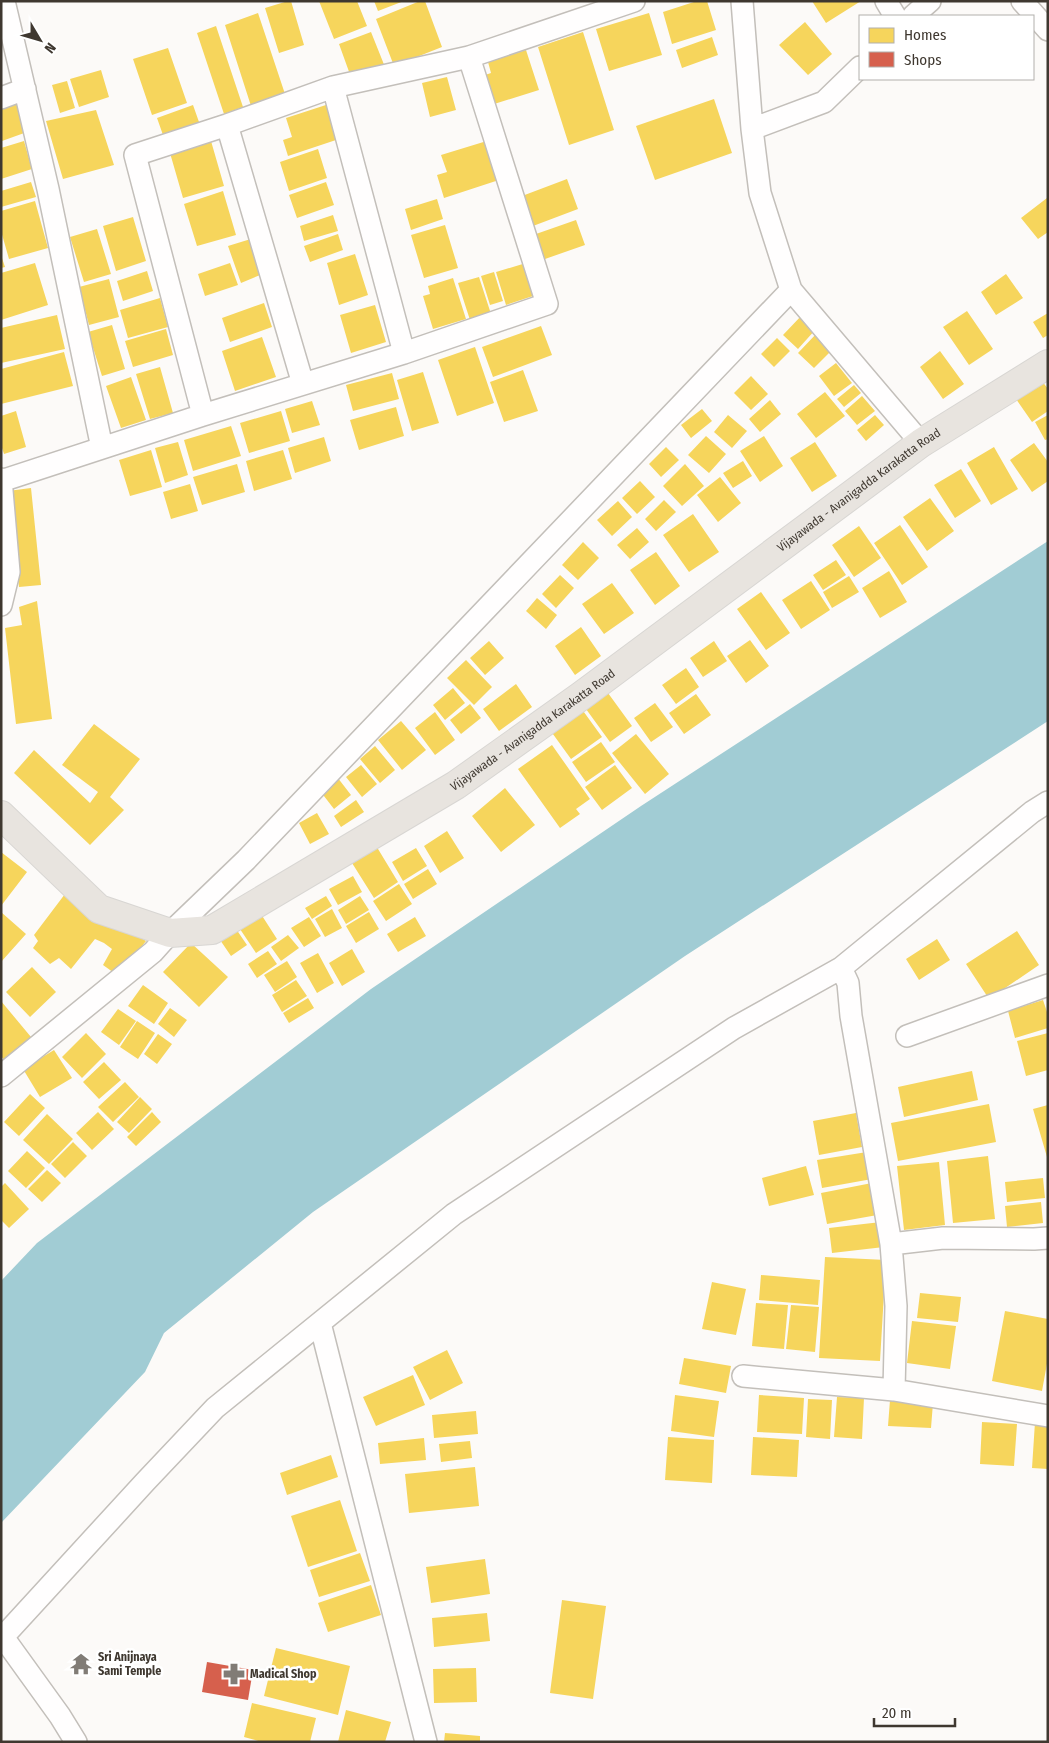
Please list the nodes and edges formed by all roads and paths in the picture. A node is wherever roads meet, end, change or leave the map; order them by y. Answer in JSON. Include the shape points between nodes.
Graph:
{"nodes":[{"id":1,"x":4,"y":1,"type":"edge"},
{"id":2,"x":634,"y":1,"type":"edge"},
{"id":3,"x":742,"y":1,"type":"edge"},
{"id":4,"x":886,"y":1,"type":"edge"},
{"id":5,"x":930,"y":1,"type":"edge"},
{"id":6,"x":1022,"y":1,"type":"edge"},
{"id":7,"x":894,"y":15,"type":"edge"},
{"id":8,"x":914,"y":15,"type":"edge"},
{"id":9,"x":1048,"y":30,"type":"edge"},
{"id":10,"x":469,"y":57,"type":"junction"},
{"id":11,"x":859,"y":68,"type":"edge"},
{"id":12,"x":333,"y":87,"type":"junction"},
{"id":13,"x":25,"y":89,"type":"junction"},
{"id":14,"x":1,"y":98,"type":"edge"},
{"id":15,"x":227,"y":125,"type":"junction"},
{"id":16,"x":752,"y":129,"type":"junction"},
{"id":17,"x":791,"y":290,"type":"junction"},
{"id":18,"x":404,"y":353,"type":"junction"},
{"id":19,"x":1048,"y":364,"type":"edge"},
{"id":20,"x":303,"y":384,"type":"junction"},
{"id":21,"x":204,"y":415,"type":"junction"},
{"id":22,"x":921,"y":443,"type":"junction"},
{"id":23,"x":102,"y":448,"type":"junction"},
{"id":24,"x":1,"y":480,"type":"edge"},
{"id":25,"x":1,"y":605,"type":"edge"},
{"id":26,"x":1048,"y":802,"type":"edge"},
{"id":27,"x":1,"y":815,"type":"edge"},
{"id":28,"x":170,"y":932,"type":"junction"},
{"id":29,"x":842,"y":968,"type":"junction"},
{"id":30,"x":1048,"y":985,"type":"edge"},
{"id":31,"x":907,"y":1036,"type":"dead end"},
{"id":32,"x":1,"y":1076,"type":"edge"},
{"id":33,"x":1048,"y":1238,"type":"edge"},
{"id":34,"x":891,"y":1244,"type":"junction"},
{"id":35,"x":320,"y":1323,"type":"junction"},
{"id":36,"x":743,"y":1376,"type":"dead end"},
{"id":37,"x":894,"y":1390,"type":"junction"},
{"id":38,"x":1048,"y":1416,"type":"edge"},
{"id":39,"x":2,"y":1636,"type":"edge"},
{"id":40,"x":76,"y":1742,"type":"edge"},
{"id":41,"x":426,"y":1742,"type":"edge"}],
"edges":[{"from":1,"to":13,"type":"street"},
{"from":2,"to":10,"type":"street"},
{"from":3,"to":16,"type":"street"},
{"from":4,"to":7,"type":"street"},
{"from":5,"to":8,"type":"street"},
{"from":6,"to":9,"type":"street"},
{"from":10,"to":12,"type":"street"},
{"from":10,"to":18,"type":"street","via":[[547,304]]},
{"from":11,"to":16,"type":"street","via":[[824,102]]},
{"from":12,"to":15,"type":"street"},
{"from":12,"to":18,"type":"street"},
{"from":13,"to":14,"type":"street"},
{"from":13,"to":23,"type":"street"},
{"from":15,"to":20,"type":"street"},
{"from":15,"to":21,"type":"street","via":[[135,155]]},
{"from":16,"to":17,"type":"street","via":[[760,193]]},
{"from":17,"to":22,"type":"street"},
{"from":17,"to":28,"type":"street","via":[[253,852]]},
{"from":18,"to":20,"type":"street"},
{"from":19,"to":22,"type":"main road","name":"Vijayawada - Avanigadda Karakatta Road"},
{"from":20,"to":21,"type":"street"},
{"from":21,"to":23,"type":"street"},
{"from":22,"to":28,"type":"main road","name":"Vijayawada - Avanigadda Karakatta Road","via":[[456,785],[212,930]]},
{"from":23,"to":24,"type":"street"},
{"from":24,"to":25,"type":"street","via":[[9,572]]},
{"from":26,"to":29,"type":"street"},
{"from":27,"to":28,"type":"main road","name":"Vijayawada - Avanigadda Karakatta Road","via":[[99,909]]},
{"from":28,"to":32,"type":"street","via":[[153,952]]},
{"from":29,"to":34,"type":"street","via":[[848,983]]},
{"from":29,"to":35,"type":"street","via":[[734,1028],[454,1214]]},
{"from":30,"to":31,"type":"street"},
{"from":33,"to":34,"type":"street","via":[[943,1238]]},
{"from":34,"to":37,"type":"street","via":[[896,1306]]},
{"from":35,"to":39,"type":"street","via":[[215,1408]]},
{"from":35,"to":41,"type":"street"},
{"from":36,"to":37,"type":"street"},
{"from":37,"to":38,"type":"street"},
{"from":39,"to":40,"type":"street"}]}
